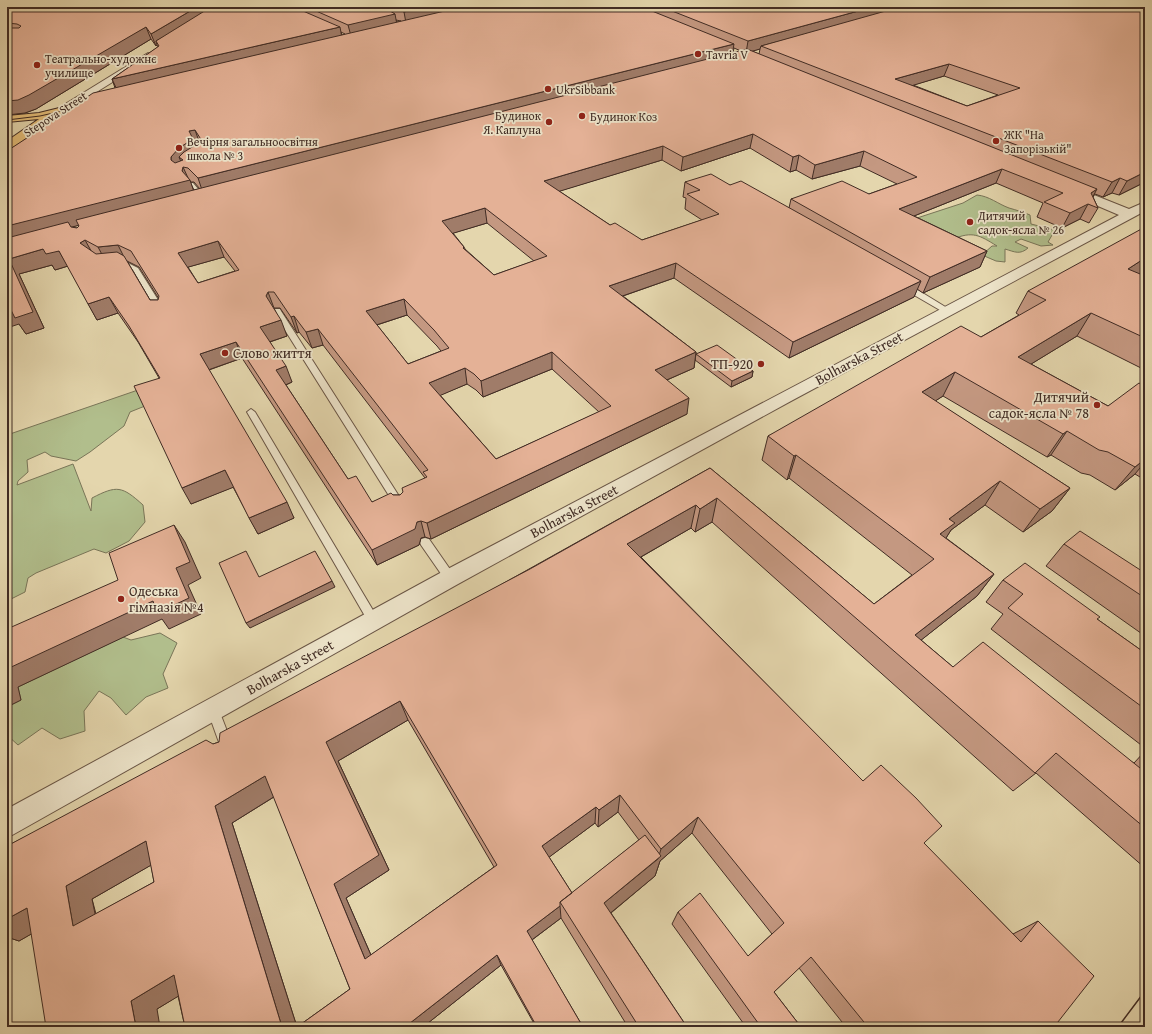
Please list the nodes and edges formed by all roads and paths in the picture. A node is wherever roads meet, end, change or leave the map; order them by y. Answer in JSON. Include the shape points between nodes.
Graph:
{"nodes":[{"id":1,"x":155,"y":52,"type":"edge"},
{"id":2,"x":111,"y":99,"type":"edge"},
{"id":3,"x":59,"y":111,"type":"junction"},
{"id":4,"x":8,"y":119,"type":"edge"},
{"id":5,"x":19,"y":137,"type":"junction"},
{"id":6,"x":7,"y":146,"type":"edge"},
{"id":7,"x":191,"y":184,"type":"edge"},
{"id":8,"x":1060,"y":185,"type":"edge"},
{"id":9,"x":203,"y":198,"type":"edge"},
{"id":10,"x":1137,"y":210,"type":"edge"},
{"id":11,"x":109,"y":267,"type":"edge"},
{"id":12,"x":899,"y":283,"type":"edge"},
{"id":13,"x":277,"y":311,"type":"edge"},
{"id":14,"x":948,"y":311,"type":"junction"},
{"id":15,"x":162,"y":313,"type":"edge"},
{"id":16,"x":251,"y":412,"type":"dead end"},
{"id":17,"x":401,"y":507,"type":"edge"},
{"id":18,"x":425,"y":542,"type":"dead end"},
{"id":19,"x":450,"y":578,"type":"junction"},
{"id":20,"x":373,"y":620,"type":"junction"},
{"id":21,"x":213,"y":709,"type":"junction"},
{"id":22,"x":230,"y":755,"type":"edge"},
{"id":23,"x":7,"y":824,"type":"edge"}],
"edges":[{"from":1,"to":3,"type":"street","name":"Stepova Street"},
{"from":2,"to":3,"type":"main road"},
{"from":3,"to":4,"type":"main road"},
{"from":3,"to":5,"type":"main road","name":"Stepova Street"},
{"from":4,"to":5,"type":"main road","via":[[19,122],[22,126]]},
{"from":5,"to":6,"type":"main road","name":"Stepova Street"},
{"from":7,"to":9,"type":"lane"},
{"from":8,"to":10,"type":"street"},
{"from":10,"to":14,"type":"street","name":"Bolharska Street"},
{"from":11,"to":15,"type":"lane","via":[[126,264],[136,269]]},
{"from":12,"to":14,"type":"lane"},
{"from":13,"to":17,"type":"lane"},
{"from":14,"to":19,"type":"street","name":"Bolharska Street"},
{"from":16,"to":20,"type":"lane"},
{"from":18,"to":19,"type":"lane"},
{"from":19,"to":20,"type":"street","name":"Bolharska Street"},
{"from":20,"to":21,"type":"street","name":"Bolharska Street"},
{"from":21,"to":22,"type":"lane"},
{"from":21,"to":23,"type":"street","name":"Bolharska Street"}]}
